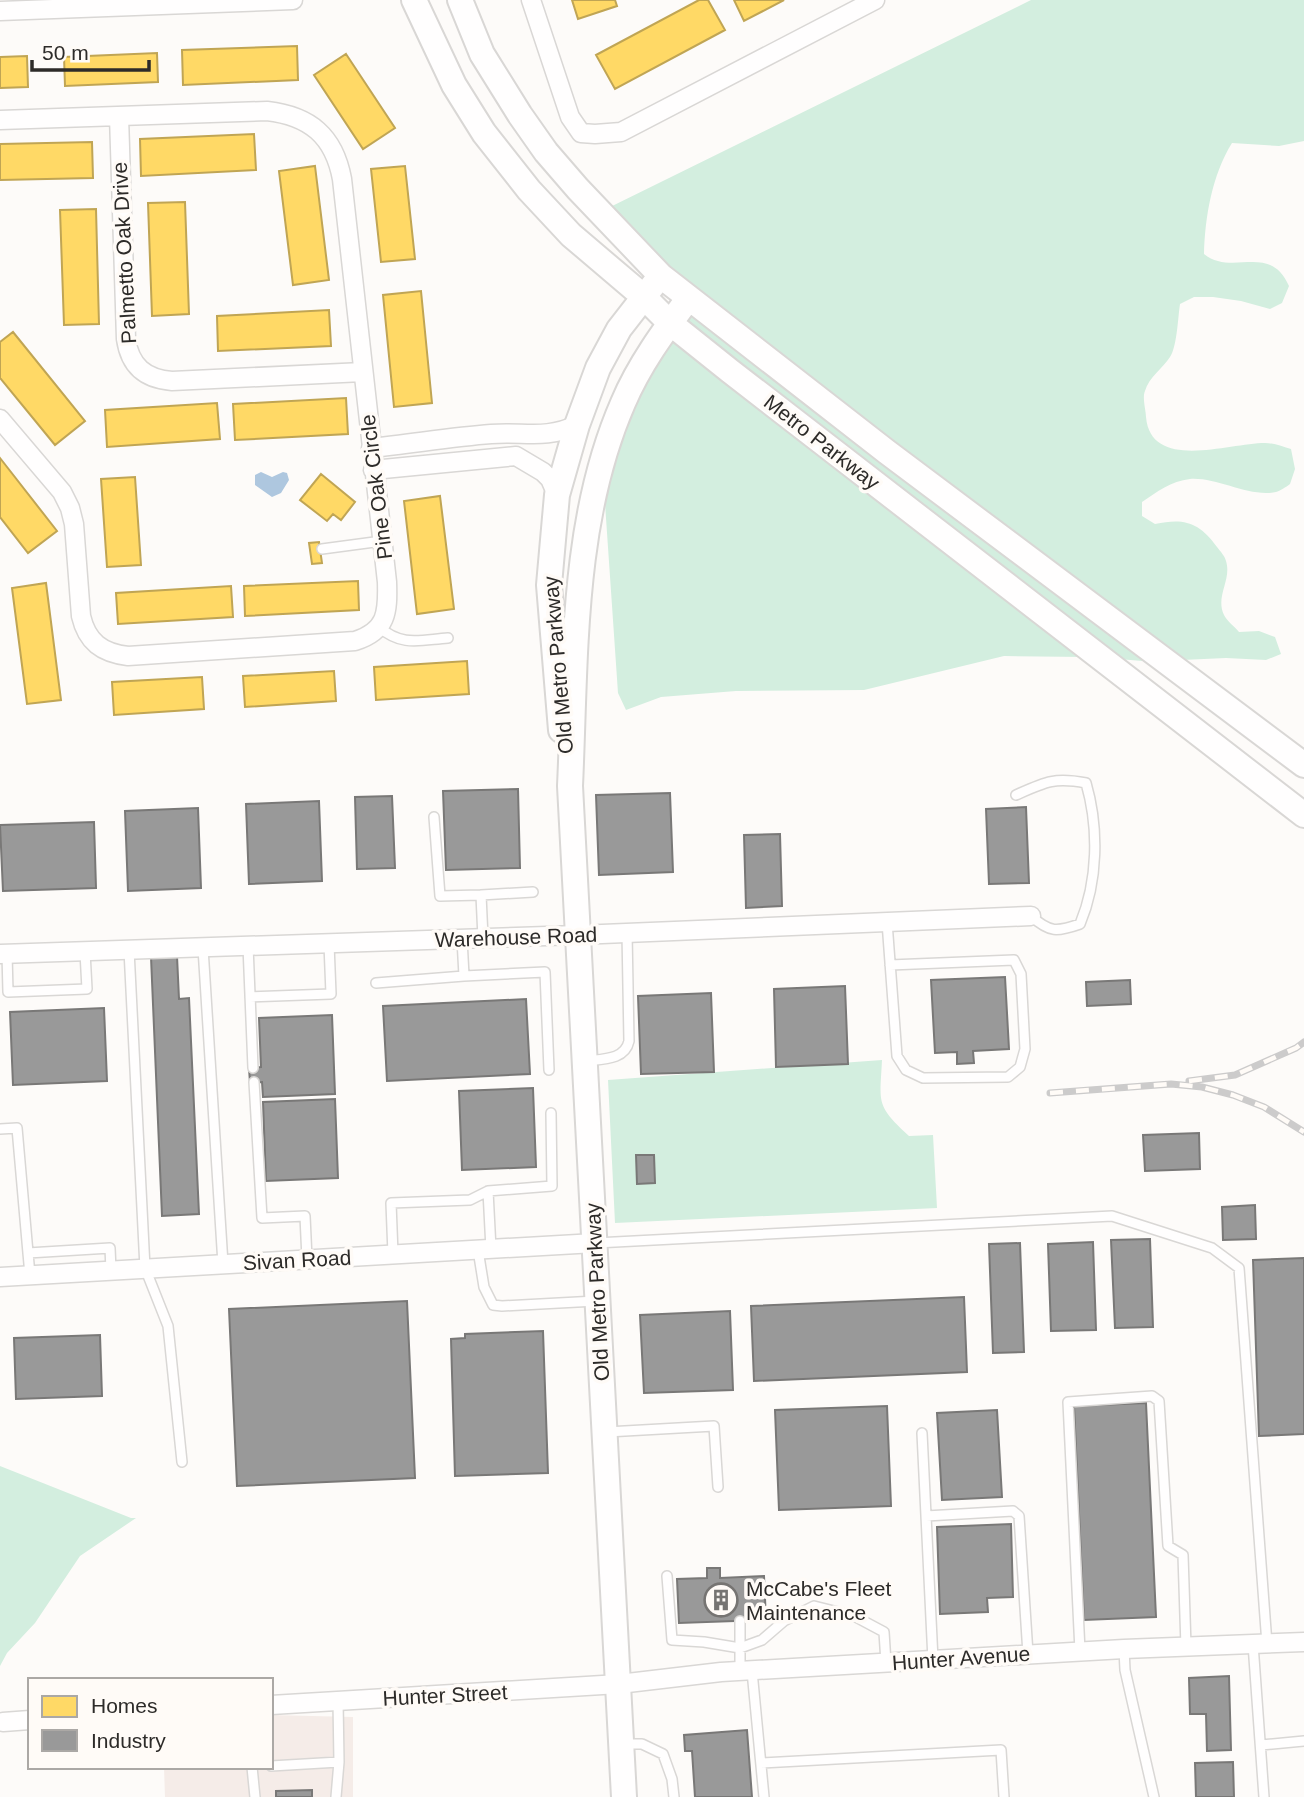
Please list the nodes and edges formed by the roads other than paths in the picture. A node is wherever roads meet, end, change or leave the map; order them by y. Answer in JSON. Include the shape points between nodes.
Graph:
{"nodes":[{"id":1,"x":293,"y":0,"type":"edge"},
{"id":2,"x":414,"y":0,"type":"edge"},
{"id":3,"x":460,"y":0,"type":"edge"},
{"id":4,"x":531,"y":0,"type":"edge"},
{"id":5,"x":875,"y":0,"type":"edge"},
{"id":6,"x":255,"y":1,"type":"edge"},
{"id":7,"x":0,"y":10,"type":"edge"},
{"id":8,"x":119,"y":116,"type":"junction"},
{"id":9,"x":0,"y":120,"type":"edge"},
{"id":10,"x":661,"y":276,"type":"junction"},
{"id":11,"x":644,"y":296,"type":"junction"},
{"id":12,"x":688,"y":299,"type":"junction"},
{"id":13,"x":670,"y":323,"type":"junction"},
{"id":14,"x":363,"y":372,"type":"junction"},
{"id":15,"x":0,"y":419,"type":"edge"},
{"id":16,"x":577,"y":425,"type":"junction"},
{"id":17,"x":514,"y":434,"type":"junction"},
{"id":18,"x":422,"y":442,"type":"junction"},
{"id":19,"x":371,"y":448,"type":"junction"},
{"id":20,"x":516,"y":456,"type":"junction"},
{"id":21,"x":425,"y":465,"type":"junction"},
{"id":22,"x":373,"y":470,"type":"junction"},
{"id":23,"x":557,"y":495,"type":"junction"},
{"id":24,"x":382,"y":541,"type":"junction"},
{"id":25,"x":322,"y":548,"type":"dead end"},
{"id":26,"x":550,"y":594,"type":"junction"},
{"id":27,"x":379,"y":627,"type":"junction"},
{"id":28,"x":448,"y":638,"type":"dead end"},
{"id":29,"x":576,"y":645,"type":"junction"},
{"id":30,"x":1304,"y":765,"type":"edge"},
{"id":31,"x":570,"y":786,"type":"junction"},
{"id":32,"x":1016,"y":795,"type":"dead end"},
{"id":33,"x":1304,"y":815,"type":"edge"},
{"id":34,"x":434,"y":817,"type":"dead end"},
{"id":35,"x":533,"y":892,"type":"dead end"},
{"id":36,"x":481,"y":895,"type":"junction"},
{"id":37,"x":1031,"y":916,"type":"joint"},
{"id":38,"x":887,"y":922,"type":"junction"},
{"id":39,"x":627,"y":933,"type":"junction"},
{"id":40,"x":578,"y":935,"type":"junction"},
{"id":41,"x":483,"y":938,"type":"junction"},
{"id":42,"x":462,"y":939,"type":"junction"},
{"id":43,"x":329,"y":944,"type":"junction"},
{"id":44,"x":248,"y":946,"type":"junction"},
{"id":45,"x":203,"y":948,"type":"junction"},
{"id":46,"x":129,"y":950,"type":"junction"},
{"id":47,"x":85,"y":951,"type":"junction"},
{"id":48,"x":4,"y":954,"type":"edge"},
{"id":49,"x":890,"y":965,"type":"junction"},
{"id":50,"x":464,"y":976,"type":"junction"},
{"id":51,"x":376,"y":983,"type":"dead end"},
{"id":52,"x":250,"y":997,"type":"junction"},
{"id":53,"x":584,"y":1062,"type":"junction"},
{"id":54,"x":253,"y":1068,"type":"dead end"},
{"id":55,"x":549,"y":1070,"type":"dead end"},
{"id":56,"x":254,"y":1082,"type":"dead end"},
{"id":57,"x":551,"y":1113,"type":"dead end"},
{"id":58,"x":0,"y":1129,"type":"edge"},
{"id":59,"x":488,"y":1191,"type":"junction"},
{"id":60,"x":595,"y":1243,"type":"junction"},
{"id":61,"x":484,"y":1249,"type":"junction"},
{"id":62,"x":28,"y":1253,"type":"junction"},
{"id":63,"x":393,"y":1254,"type":"junction"},
{"id":64,"x":307,"y":1259,"type":"junction"},
{"id":65,"x":223,"y":1264,"type":"junction"},
{"id":66,"x":145,"y":1268,"type":"junction"},
{"id":67,"x":111,"y":1270,"type":"junction"},
{"id":68,"x":30,"y":1275,"type":"junction"},
{"id":69,"x":0,"y":1276,"type":"edge"},
{"id":70,"x":598,"y":1301,"type":"junction"},
{"id":71,"x":605,"y":1433,"type":"junction"},
{"id":72,"x":922,"y":1433,"type":"dead end"},
{"id":73,"x":182,"y":1462,"type":"dead end"},
{"id":74,"x":718,"y":1487,"type":"dead end"},
{"id":75,"x":926,"y":1516,"type":"junction"},
{"id":76,"x":667,"y":1576,"type":"dead end"},
{"id":77,"x":740,"y":1621,"type":"dead end"},
{"id":78,"x":1304,"y":1642,"type":"edge"},
{"id":79,"x":1260,"y":1644,"type":"junction"},
{"id":80,"x":1186,"y":1647,"type":"junction"},
{"id":81,"x":740,"y":1648,"type":"junction"},
{"id":82,"x":1124,"y":1649,"type":"junction"},
{"id":83,"x":1080,"y":1651,"type":"junction"},
{"id":84,"x":1028,"y":1654,"type":"junction"},
{"id":85,"x":933,"y":1660,"type":"junction"},
{"id":86,"x":886,"y":1663,"type":"junction"},
{"id":87,"x":746,"y":1671,"type":"junction"},
{"id":88,"x":619,"y":1684,"type":"junction"},
{"id":89,"x":338,"y":1701,"type":"junction"},
{"id":90,"x":273,"y":1705,"type":"edge"},
{"id":91,"x":28,"y":1720,"type":"edge"},
{"id":92,"x":3,"y":1722,"type":"dead end"},
{"id":93,"x":1304,"y":1741,"type":"edge"},
{"id":94,"x":622,"y":1745,"type":"junction"},
{"id":95,"x":1261,"y":1745,"type":"junction"},
{"id":96,"x":339,"y":1762,"type":"junction"},
{"id":97,"x":761,"y":1763,"type":"junction"},
{"id":98,"x":273,"y":1766,"type":"edge"},
{"id":99,"x":252,"y":1769,"type":"edge"},
{"id":100,"x":255,"y":1797,"type":"edge"},
{"id":101,"x":336,"y":1797,"type":"edge"},
{"id":102,"x":624,"y":1797,"type":"edge"},
{"id":103,"x":674,"y":1797,"type":"edge"},
{"id":104,"x":764,"y":1797,"type":"edge"},
{"id":105,"x":1004,"y":1797,"type":"edge"},
{"id":106,"x":1154,"y":1797,"type":"edge"},
{"id":107,"x":1264,"y":1797,"type":"edge"}],
"edges":[{"from":1,"to":6,"type":"street"},
{"from":2,"to":11,"type":"main road","name":"Metro Parkway","via":[[454,85],[528,190],[571,235]]},
{"from":3,"to":10,"type":"main road","name":"Metro Parkway","via":[[482,54],[546,152]]},
{"from":4,"to":5,"type":"street","via":[[570,117],[582,133],[595,134],[621,132]]},
{"from":6,"to":7,"type":"street"},
{"from":8,"to":9,"type":"street","name":"Pine Oak Circle"},
{"from":8,"to":14,"type":"street","name":"Pine Oak Circle","via":[[267,111],[294,116],[326,139],[342,178]]},
{"from":8,"to":14,"type":"street","name":"Palmetto Oak Drive","via":[[125,339],[136,366],[150,376],[172,381]]},
{"from":10,"to":11,"type":"main road","name":"Old Metro Parkway"},
{"from":10,"to":12,"type":"main road","name":"Metro Parkway"},
{"from":11,"to":13,"type":"main road","name":"Metro Parkway"},
{"from":11,"to":16,"type":"main road","name":"Old Metro Parkway","via":[[619,328],[598,368]]},
{"from":12,"to":13,"type":"main road","name":"Old Metro Parkway"},
{"from":12,"to":30,"type":"main road","name":"Metro Parkway"},
{"from":13,"to":29,"type":"main road","name":"Old Metro Parkway","via":[[623,404],[601,467],[583,556]]},
{"from":13,"to":33,"type":"main road","name":"Metro Parkway"},
{"from":14,"to":19,"type":"street","name":"Pine Oak Circle"},
{"from":15,"to":27,"type":"street","via":[[62,492],[70,508],[81,615],[84,629],[97,646],[128,656],[355,641]]},
{"from":16,"to":17,"type":"street","via":[[544,436]]},
{"from":16,"to":23,"type":"main road","name":"Old Metro Parkway"},
{"from":17,"to":18,"type":"street"},
{"from":17,"to":20,"type":"street"},
{"from":18,"to":19,"type":"street"},
{"from":18,"to":21,"type":"street"},
{"from":19,"to":22,"type":"street","name":"Pine Oak Circle"},
{"from":20,"to":21,"type":"street"},
{"from":20,"to":23,"type":"street","via":[[544,472]]},
{"from":21,"to":22,"type":"street"},
{"from":22,"to":24,"type":"street","name":"Pine Oak Circle"},
{"from":23,"to":26,"type":"main road","name":"Old Metro Parkway"},
{"from":24,"to":25,"type":"lane"},
{"from":24,"to":27,"type":"street","name":"Pine Oak Circle","via":[[388,605]]},
{"from":26,"to":29,"type":"main road","via":[[559,632],[568,645]]},
{"from":26,"to":31,"type":"main road","name":"Old Metro Parkway","via":[[558,716]]},
{"from":27,"to":28,"type":"lane","via":[[401,640]]},
{"from":29,"to":31,"type":"main road","name":"Old Metro Parkway"},
{"from":31,"to":40,"type":"main road","name":"Old Metro Parkway"},
{"from":32,"to":37,"type":"lane","via":[[1062,779],[1086,783],[1092,805],[1093,872],[1080,924],[1059,932]]},
{"from":34,"to":36,"type":"lane","via":[[440,896]]},
{"from":35,"to":36,"type":"lane"},
{"from":36,"to":41,"type":"lane"},
{"from":37,"to":38,"type":"street","name":"Warehouse Road"},
{"from":38,"to":39,"type":"street","name":"Warehouse Road"},
{"from":38,"to":49,"type":"lane"},
{"from":39,"to":40,"type":"street","name":"Warehouse Road"},
{"from":39,"to":53,"type":"lane","via":[[627,1049],[616,1057]]},
{"from":40,"to":41,"type":"street","name":"Warehouse Road"},
{"from":40,"to":53,"type":"main road","name":"Old Metro Parkway"},
{"from":41,"to":42,"type":"street","name":"Warehouse Road"},
{"from":42,"to":43,"type":"street","name":"Warehouse Road"},
{"from":42,"to":50,"type":"lane"},
{"from":43,"to":44,"type":"street","name":"Warehouse Road"},
{"from":43,"to":52,"type":"lane","via":[[331,994]]},
{"from":44,"to":45,"type":"street","name":"Warehouse Road"},
{"from":44,"to":52,"type":"lane"},
{"from":45,"to":46,"type":"street","name":"Warehouse Road"},
{"from":45,"to":65,"type":"lane"},
{"from":46,"to":47,"type":"street","name":"Warehouse Road"},
{"from":46,"to":66,"type":"lane"},
{"from":47,"to":48,"type":"street","name":"Warehouse Road"},
{"from":47,"to":48,"type":"lane","via":[[87,989],[8,992]]},
{"from":49,"to":49,"type":"lane","via":[[897,1056],[906,1070],[923,1077],[1008,1077],[1020,1067],[1025,1049],[1021,974],[1014,960]]},
{"from":50,"to":51,"type":"lane"},
{"from":50,"to":55,"type":"lane","via":[[545,972]]},
{"from":52,"to":54,"type":"lane"},
{"from":53,"to":60,"type":"main road","name":"Old Metro Parkway"},
{"from":56,"to":64,"type":"lane","via":[[262,1218],[305,1216]]},
{"from":57,"to":59,"type":"lane","via":[[552,1186]]},
{"from":58,"to":62,"type":"lane","via":[[17,1128]]},
{"from":59,"to":61,"type":"lane"},
{"from":59,"to":63,"type":"lane","via":[[470,1200],[391,1203]]},
{"from":60,"to":61,"type":"street","name":"Sivan Road"},
{"from":60,"to":70,"type":"main road","name":"Old Metro Parkway"},
{"from":60,"to":79,"type":"lane","via":[[1112,1216],[1212,1248],[1239,1268]]},
{"from":61,"to":63,"type":"street","name":"Sivan Road"},
{"from":61,"to":70,"type":"lane","via":[[484,1287],[493,1305]]},
{"from":62,"to":67,"type":"lane","via":[[110,1248]]},
{"from":62,"to":68,"type":"lane"},
{"from":63,"to":64,"type":"street","name":"Sivan Road"},
{"from":64,"to":65,"type":"street","name":"Sivan Road"},
{"from":65,"to":66,"type":"street","name":"Sivan Road"},
{"from":66,"to":67,"type":"street","name":"Sivan Road"},
{"from":66,"to":73,"type":"lane","via":[[168,1326]]},
{"from":67,"to":68,"type":"street","name":"Sivan Road"},
{"from":68,"to":69,"type":"street","name":"Sivan Road"},
{"from":70,"to":71,"type":"main road","name":"Old Metro Parkway"},
{"from":71,"to":74,"type":"lane","via":[[715,1426]]},
{"from":71,"to":88,"type":"main road","name":"Old Metro Parkway"},
{"from":72,"to":75,"type":"lane"},
{"from":75,"to":84,"type":"lane","via":[[1013,1511],[1019,1516]]},
{"from":75,"to":85,"type":"lane"},
{"from":76,"to":81,"type":"lane","via":[[672,1640]]},
{"from":77,"to":81,"type":"lane"},
{"from":78,"to":79,"type":"street","name":"Hunter Avenue"},
{"from":79,"to":80,"type":"street","name":"Hunter Avenue"},
{"from":79,"to":95,"type":"lane"},
{"from":80,"to":82,"type":"street","name":"Hunter Avenue"},
{"from":80,"to":83,"type":"lane","via":[[1183,1555],[1168,1546],[1159,1401],[1152,1396],[1068,1402]]},
{"from":81,"to":86,"type":"lane","via":[[762,1640],[784,1621],[814,1606],[854,1616],[884,1632]]},
{"from":81,"to":87,"type":"lane"},
{"from":82,"to":83,"type":"street","name":"Hunter Avenue"},
{"from":82,"to":106,"type":"lane"},
{"from":83,"to":84,"type":"street","name":"Hunter Avenue"},
{"from":84,"to":85,"type":"street","name":"Hunter Avenue"},
{"from":85,"to":86,"type":"street","name":"Hunter Avenue"},
{"from":86,"to":87,"type":"street","name":"Hunter Avenue"},
{"from":87,"to":88,"type":"street","name":"Hunter Avenue"},
{"from":87,"to":97,"type":"lane"},
{"from":88,"to":89,"type":"street","name":"Hunter Street"},
{"from":88,"to":94,"type":"main road","name":"Old Metro Parkway"},
{"from":89,"to":90,"type":"street","name":"Hunter Street"},
{"from":89,"to":96,"type":"lane"},
{"from":91,"to":92,"type":"street"},
{"from":93,"to":95,"type":"lane"},
{"from":94,"to":102,"type":"main road","name":"Old Metro Parkway"},
{"from":94,"to":103,"type":"lane","via":[[642,1744],[663,1754]]},
{"from":95,"to":107,"type":"lane"},
{"from":96,"to":98,"type":"lane"},
{"from":96,"to":101,"type":"lane"},
{"from":97,"to":104,"type":"lane"},
{"from":97,"to":105,"type":"lane","via":[[1001,1750]]},
{"from":99,"to":100,"type":"lane"}]}
